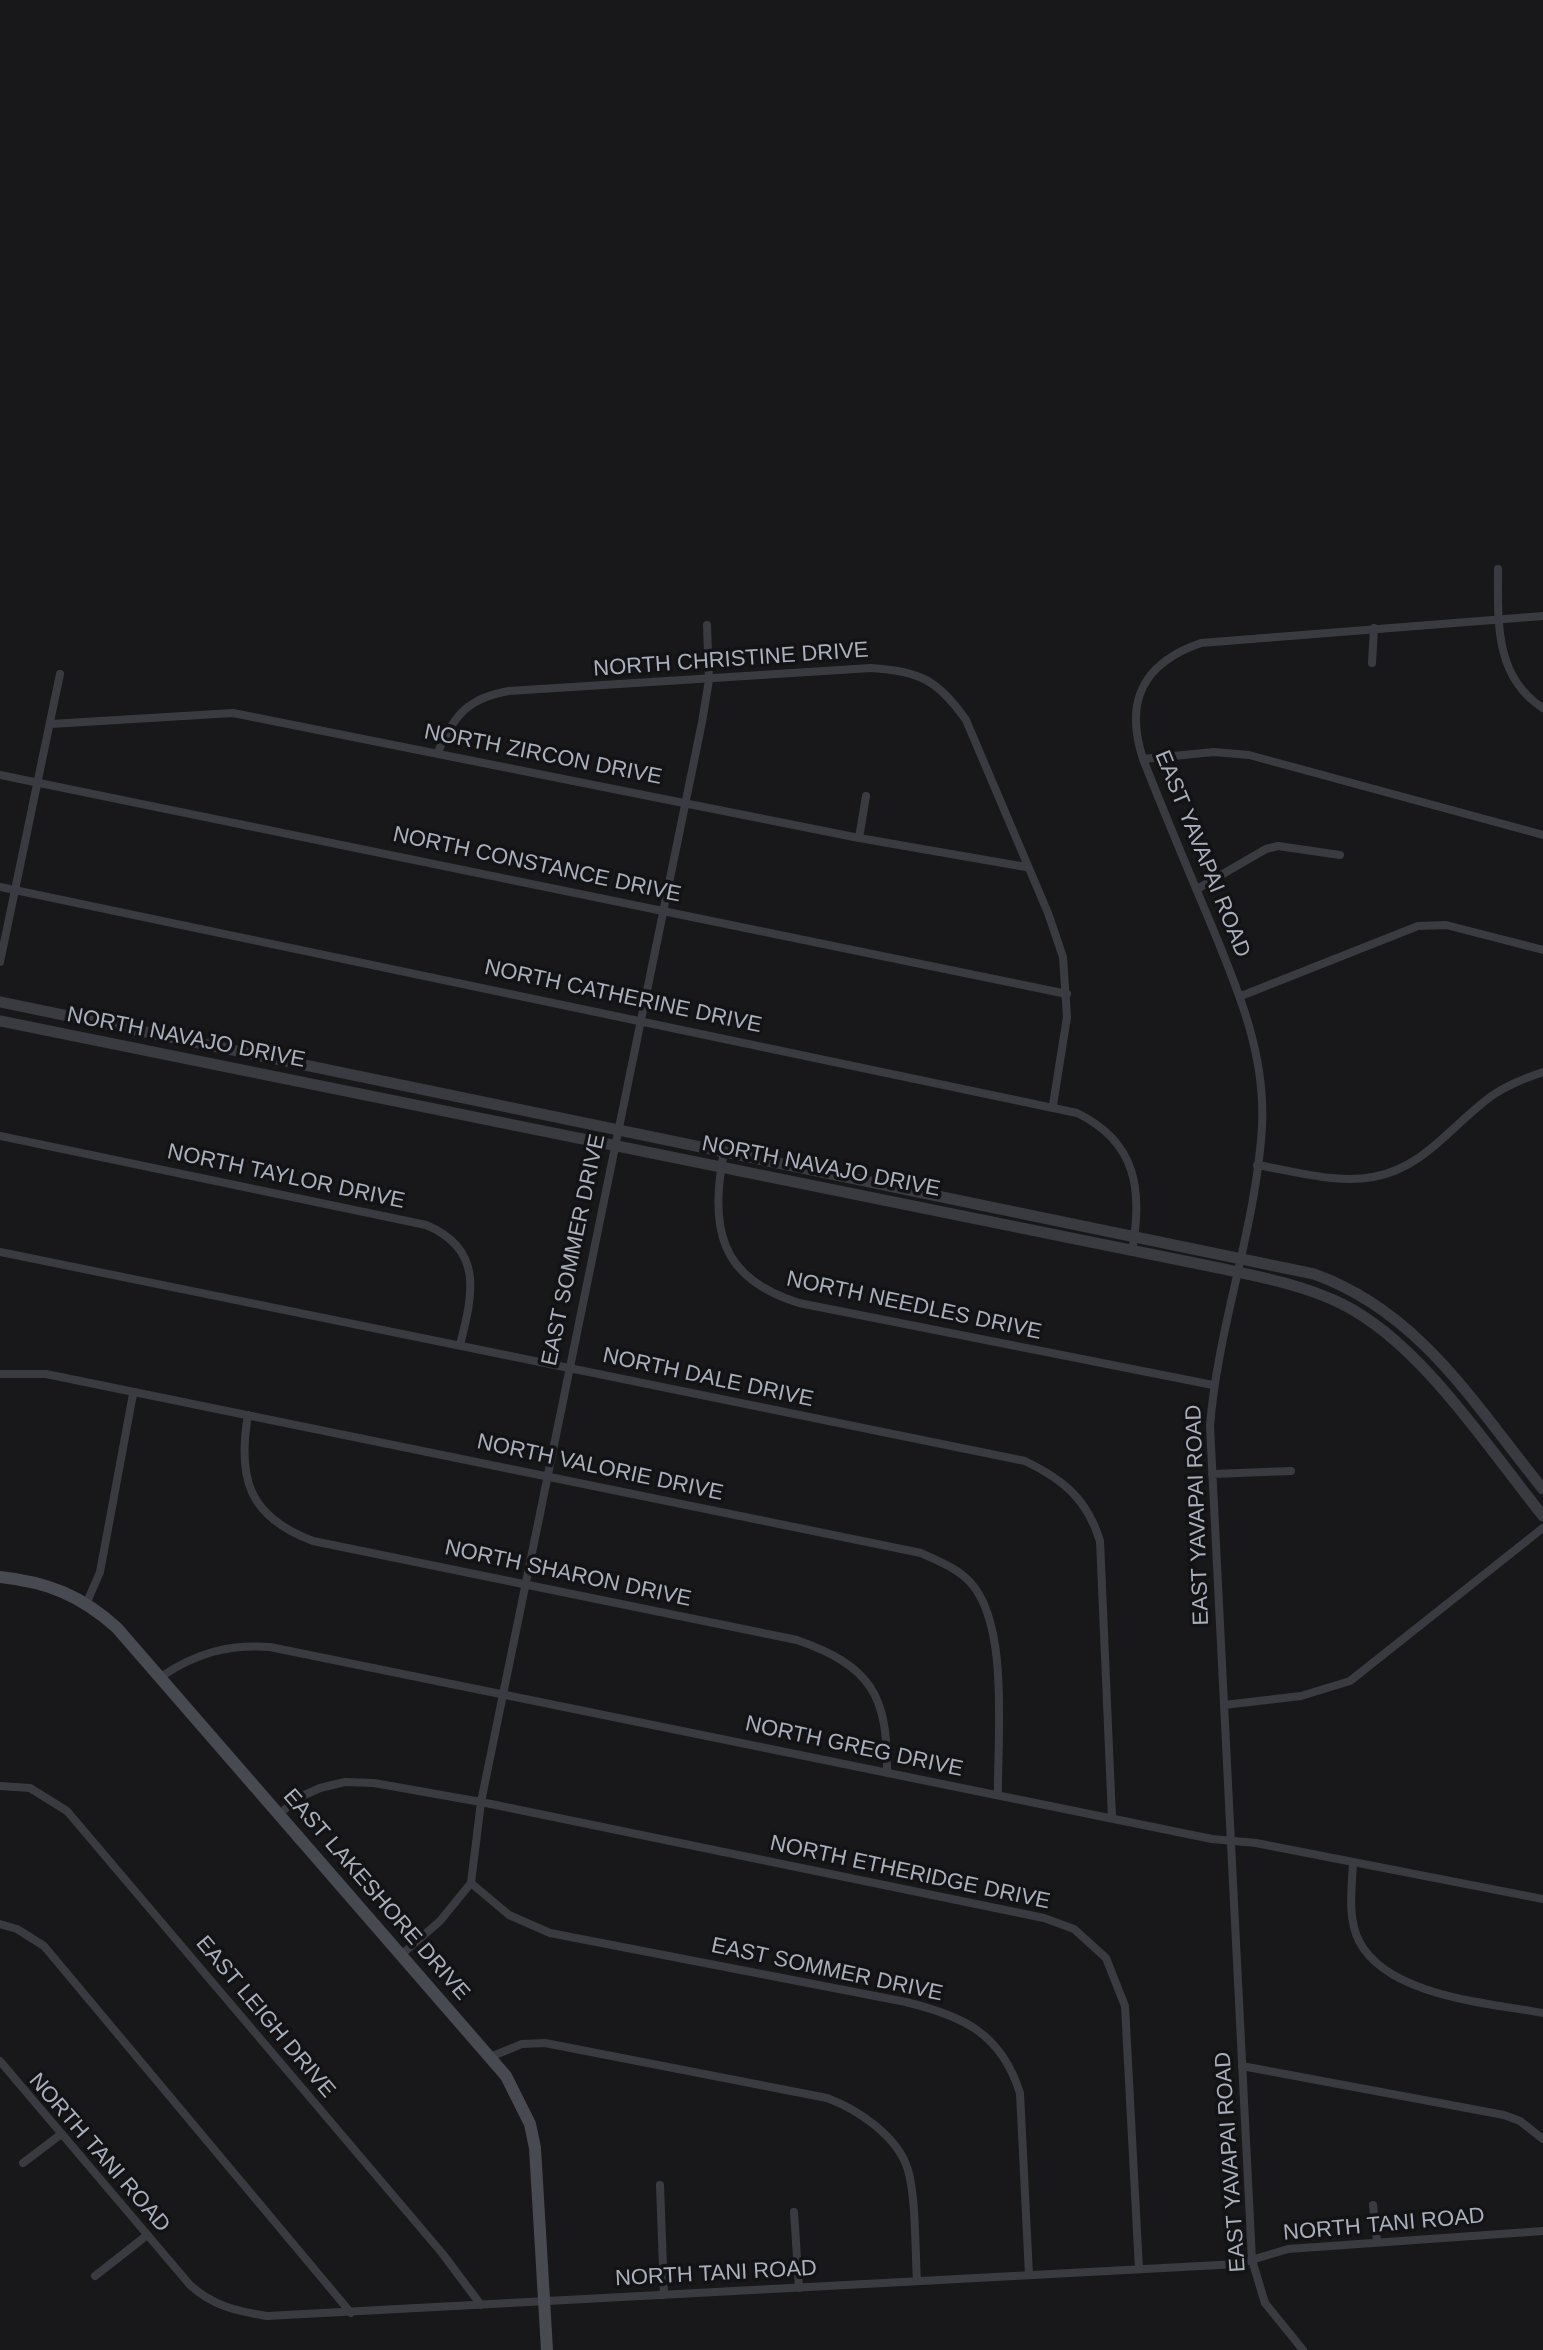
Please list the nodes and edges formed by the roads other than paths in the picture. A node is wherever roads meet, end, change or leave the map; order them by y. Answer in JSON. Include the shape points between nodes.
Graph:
{"nodes":[{"id":1,"x":1498,"y":569,"type":"dead end"},
{"id":2,"x":1543,"y":616,"type":"edge"},
{"id":3,"x":1498,"y":619,"type":"junction"},
{"id":4,"x":707,"y":625,"type":"dead end"},
{"id":5,"x":1374,"y":628,"type":"junction"},
{"id":6,"x":1372,"y":663,"type":"dead end"},
{"id":7,"x":60,"y":674,"type":"dead end"},
{"id":8,"x":709,"y":680,"type":"junction"},
{"id":9,"x":1543,"y":708,"type":"edge"},
{"id":10,"x":51,"y":724,"type":"junction"},
{"id":11,"x":438,"y":752,"type":"junction"},
{"id":12,"x":1143,"y":759,"type":"junction"},
{"id":13,"x":0,"y":775,"type":"edge"},
{"id":14,"x":37,"y":782,"type":"junction"},
{"id":15,"x":866,"y":796,"type":"dead end"},
{"id":16,"x":683,"y":802,"type":"junction"},
{"id":17,"x":1543,"y":835,"type":"edge"},
{"id":18,"x":859,"y":838,"type":"junction"},
{"id":19,"x":1340,"y":855,"type":"dead end"},
{"id":20,"x":1026,"y":867,"type":"junction"},
{"id":21,"x":0,"y":887,"type":"edge"},
{"id":22,"x":1197,"y":889,"type":"junction"},
{"id":23,"x":16,"y":890,"type":"junction"},
{"id":24,"x":663,"y":909,"type":"junction"},
{"id":25,"x":1543,"y":950,"type":"edge"},
{"id":26,"x":0,"y":962,"type":"edge"},
{"id":27,"x":1067,"y":994,"type":"junction"},
{"id":28,"x":1241,"y":996,"type":"junction"},
{"id":29,"x":0,"y":1002,"type":"edge"},
{"id":30,"x":640,"y":1019,"type":"junction"},
{"id":31,"x":0,"y":1021,"type":"edge"},
{"id":32,"x":1543,"y":1072,"type":"edge"},
{"id":33,"x":1053,"y":1105,"type":"junction"},
{"id":34,"x":619,"y":1130,"type":"junction"},
{"id":35,"x":0,"y":1136,"type":"edge"},
{"id":36,"x":615,"y":1146,"type":"junction"},
{"id":37,"x":724,"y":1151,"type":"junction"},
{"id":38,"x":1257,"y":1165,"type":"junction"},
{"id":39,"x":721,"y":1168,"type":"junction"},
{"id":40,"x":1135,"y":1234,"type":"junction"},
{"id":41,"x":1132,"y":1251,"type":"junction"},
{"id":42,"x":0,"y":1252,"type":"edge"},
{"id":43,"x":1240,"y":1257,"type":"junction"},
{"id":44,"x":1237,"y":1272,"type":"junction"},
{"id":45,"x":460,"y":1345,"type":"junction"},
{"id":46,"x":1441,"y":1363,"type":"junction"},
{"id":47,"x":567,"y":1367,"type":"junction"},
{"id":48,"x":0,"y":1374,"type":"edge"},
{"id":49,"x":1427,"y":1374,"type":"junction"},
{"id":50,"x":1213,"y":1385,"type":"junction"},
{"id":51,"x":133,"y":1394,"type":"junction"},
{"id":52,"x":248,"y":1415,"type":"junction"},
{"id":53,"x":1291,"y":1471,"type":"dead end"},
{"id":54,"x":1212,"y":1474,"type":"junction"},
{"id":55,"x":546,"y":1475,"type":"junction"},
{"id":56,"x":1543,"y":1489,"type":"edge"},
{"id":57,"x":1543,"y":1516,"type":"edge"},
{"id":58,"x":1543,"y":1528,"type":"edge"},
{"id":59,"x":0,"y":1577,"type":"edge"},
{"id":60,"x":525,"y":1584,"type":"junction"},
{"id":61,"x":87,"y":1602,"type":"junction"},
{"id":62,"x":162,"y":1676,"type":"junction"},
{"id":63,"x":503,"y":1692,"type":"junction"},
{"id":64,"x":1224,"y":1705,"type":"junction"},
{"id":65,"x":887,"y":1773,"type":"junction"},
{"id":66,"x":0,"y":1786,"type":"edge"},
{"id":67,"x":998,"y":1795,"type":"junction"},
{"id":68,"x":481,"y":1802,"type":"junction"},
{"id":69,"x":279,"y":1814,"type":"junction"},
{"id":70,"x":1112,"y":1818,"type":"junction"},
{"id":71,"x":1230,"y":1840,"type":"junction"},
{"id":72,"x":1353,"y":1862,"type":"junction"},
{"id":73,"x":471,"y":1883,"type":"junction"},
{"id":74,"x":1543,"y":1899,"type":"edge"},
{"id":75,"x":0,"y":1924,"type":"edge"},
{"id":76,"x":401,"y":1955,"type":"junction"},
{"id":77,"x":1543,"y":2013,"type":"edge"},
{"id":78,"x":490,"y":2057,"type":"junction"},
{"id":79,"x":0,"y":2061,"type":"edge"},
{"id":80,"x":1242,"y":2066,"type":"junction"},
{"id":81,"x":60,"y":2135,"type":"junction"},
{"id":82,"x":1543,"y":2139,"type":"edge"},
{"id":83,"x":23,"y":2163,"type":"dead end"},
{"id":84,"x":660,"y":2185,"type":"dead end"},
{"id":85,"x":1373,"y":2205,"type":"dead end"},
{"id":86,"x":794,"y":2212,"type":"dead end"},
{"id":87,"x":1543,"y":2231,"type":"edge"},
{"id":88,"x":146,"y":2236,"type":"junction"},
{"id":89,"x":1377,"y":2242,"type":"junction"},
{"id":90,"x":1252,"y":2260,"type":"junction"},
{"id":91,"x":1139,"y":2269,"type":"junction"},
{"id":92,"x":1029,"y":2275,"type":"junction"},
{"id":93,"x":95,"y":2276,"type":"dead end"},
{"id":94,"x":917,"y":2281,"type":"junction"},
{"id":95,"x":799,"y":2288,"type":"junction"},
{"id":96,"x":664,"y":2295,"type":"junction"},
{"id":97,"x":545,"y":2302,"type":"junction"},
{"id":98,"x":481,"y":2305,"type":"junction"},
{"id":99,"x":351,"y":2313,"type":"junction"},
{"id":100,"x":547,"y":2350,"type":"edge"},
{"id":101,"x":1303,"y":2350,"type":"edge"}],
"edges":[{"from":1,"to":3,"type":"street"},
{"from":2,"to":3,"type":"street"},
{"from":3,"to":5,"type":"street"},
{"from":3,"to":9,"type":"street","via":[[1500,646],[1512,678]]},
{"from":4,"to":8,"type":"street","name":"EAST SOMMER DRIVE"},
{"from":5,"to":6,"type":"street"},
{"from":5,"to":12,"type":"street","name":"EAST YAVAPAI ROAD","via":[[1201,643],[1175,652],[1155,668],[1134,712]]},
{"from":7,"to":10,"type":"street"},
{"from":8,"to":11,"type":"street","name":"NORTH CHRISTINE DRIVE","via":[[486,695],[466,705],[451,722]]},
{"from":8,"to":16,"type":"street","name":"EAST SOMMER DRIVE"},
{"from":8,"to":20,"type":"street","name":"NORTH CHRISTINE DRIVE","via":[[871,668],[923,676],[947,694],[966,720]]},
{"from":10,"to":11,"type":"street","name":"NORTH ZIRCON DRIVE","via":[[233,713]]},
{"from":10,"to":14,"type":"street"},
{"from":11,"to":16,"type":"street","name":"NORTH ZIRCON DRIVE"},
{"from":12,"to":17,"type":"street","via":[[1214,752],[1249,755]]},
{"from":12,"to":22,"type":"street","name":"EAST YAVAPAI ROAD"},
{"from":13,"to":14,"type":"street","name":"NORTH CONSTANCE DRIVE"},
{"from":14,"to":23,"type":"street"},
{"from":14,"to":24,"type":"street","name":"NORTH CONSTANCE DRIVE"},
{"from":15,"to":18,"type":"street"},
{"from":16,"to":18,"type":"street","name":"NORTH ZIRCON DRIVE"},
{"from":16,"to":24,"type":"street","name":"EAST SOMMER DRIVE"},
{"from":18,"to":20,"type":"street","name":"NORTH ZIRCON DRIVE"},
{"from":19,"to":22,"type":"street","via":[[1278,846],[1247,857]]},
{"from":20,"to":27,"type":"street","name":"NORTH CHRISTINE DRIVE","via":[[1063,957]]},
{"from":21,"to":23,"type":"street","name":"NORTH CATHERINE DRIVE"},
{"from":22,"to":28,"type":"street","name":"EAST YAVAPAI ROAD"},
{"from":23,"to":26,"type":"street"},
{"from":23,"to":30,"type":"street","name":"NORTH CATHERINE DRIVE"},
{"from":24,"to":27,"type":"street","name":"NORTH CONSTANCE DRIVE"},
{"from":24,"to":30,"type":"street","name":"EAST SOMMER DRIVE"},
{"from":25,"to":28,"type":"street","via":[[1446,925],[1418,926]]},
{"from":27,"to":33,"type":"street","name":"NORTH CHRISTINE DRIVE"},
{"from":28,"to":38,"type":"street","name":"EAST YAVAPAI ROAD","via":[[1261,1089]]},
{"from":29,"to":34,"type":"street","name":"NORTH NAVAJO DRIVE"},
{"from":30,"to":33,"type":"street","name":"NORTH CATHERINE DRIVE"},
{"from":30,"to":34,"type":"street","name":"EAST SOMMER DRIVE"},
{"from":31,"to":36,"type":"street","name":"NORTH NAVAJO DRIVE"},
{"from":32,"to":38,"type":"street","via":[[1492,1096],[1397,1172],[1340,1178]]},
{"from":33,"to":40,"type":"street","name":"NORTH CATHERINE DRIVE","via":[[1095,1121],[1128,1161],[1137,1185]]},
{"from":34,"to":36,"type":"street","name":"EAST SOMMER DRIVE"},
{"from":34,"to":37,"type":"street","name":"NORTH NAVAJO DRIVE"},
{"from":35,"to":45,"type":"street","name":"NORTH TAYLOR DRIVE","via":[[442,1232],[463,1252],[471,1275],[472,1300]]},
{"from":36,"to":39,"type":"street","name":"NORTH NAVAJO DRIVE"},
{"from":36,"to":47,"type":"street","name":"EAST SOMMER DRIVE"},
{"from":37,"to":39,"type":"street","name":"NORTH NEEDLES DRIVE"},
{"from":37,"to":40,"type":"street","name":"NORTH NAVAJO DRIVE"},
{"from":38,"to":43,"type":"street","name":"EAST YAVAPAI ROAD"},
{"from":39,"to":41,"type":"street","name":"NORTH NAVAJO DRIVE"},
{"from":39,"to":50,"type":"street","name":"NORTH NEEDLES DRIVE","via":[[717,1219],[726,1253],[767,1293]]},
{"from":40,"to":41,"type":"street","name":"NORTH CATHERINE DRIVE"},
{"from":40,"to":43,"type":"street","name":"NORTH NAVAJO DRIVE"},
{"from":41,"to":44,"type":"street","name":"NORTH NAVAJO DRIVE"},
{"from":42,"to":45,"type":"street","name":"NORTH DALE DRIVE"},
{"from":43,"to":44,"type":"street","name":"EAST YAVAPAI ROAD"},
{"from":43,"to":46,"type":"street","name":"NORTH NAVAJO DRIVE","via":[[1350,1287],[1406,1325]]},
{"from":44,"to":49,"type":"street","name":"NORTH NAVAJO DRIVE","via":[[1342,1304],[1394,1339]]},
{"from":44,"to":50,"type":"street","name":"EAST YAVAPAI ROAD"},
{"from":45,"to":47,"type":"street","name":"NORTH DALE DRIVE"},
{"from":46,"to":49,"type":"street"},
{"from":46,"to":56,"type":"street","name":"NORTH NAVAJO DRIVE"},
{"from":47,"to":55,"type":"street","name":"EAST SOMMER DRIVE"},
{"from":47,"to":70,"type":"street","name":"NORTH DALE DRIVE","via":[[1025,1461],[1055,1475],[1093,1518],[1100,1541]]},
{"from":48,"to":51,"type":"street","name":"NORTH VALORIE DRIVE","via":[[46,1374]]},
{"from":49,"to":57,"type":"street","name":"NORTH NAVAJO DRIVE"},
{"from":50,"to":54,"type":"street","name":"EAST YAVAPAI ROAD"},
{"from":51,"to":52,"type":"street","name":"NORTH VALORIE DRIVE"},
{"from":51,"to":61,"type":"street","via":[[100,1572]]},
{"from":52,"to":55,"type":"street","name":"NORTH VALORIE DRIVE"},
{"from":52,"to":60,"type":"street","name":"NORTH SHARON DRIVE","via":[[244,1468],[253,1497],[270,1519],[291,1533]]},
{"from":53,"to":54,"type":"street"},
{"from":54,"to":64,"type":"street","name":"EAST YAVAPAI ROAD"},
{"from":55,"to":60,"type":"street","name":"EAST SOMMER DRIVE"},
{"from":55,"to":67,"type":"street","name":"NORTH VALORIE DRIVE","via":[[921,1553],[951,1567],[984,1603],[992,1633]]},
{"from":58,"to":64,"type":"street","via":[[1350,1681],[1301,1696]]},
{"from":59,"to":61,"type":"main road","name":"EAST LAKESHORE DRIVE","via":[[36,1581]]},
{"from":60,"to":63,"type":"street","name":"EAST SOMMER DRIVE"},
{"from":60,"to":65,"type":"street","name":"NORTH SHARON DRIVE","via":[[823,1649],[870,1682],[885,1720]]},
{"from":61,"to":62,"type":"main road","name":"EAST LAKESHORE DRIVE"},
{"from":62,"to":63,"type":"street","name":"NORTH GREG DRIVE","via":[[203,1653],[243,1645]]},
{"from":62,"to":69,"type":"main road","name":"EAST LAKESHORE DRIVE"},
{"from":63,"to":65,"type":"street","name":"NORTH GREG DRIVE"},
{"from":63,"to":68,"type":"street","name":"EAST SOMMER DRIVE"},
{"from":64,"to":71,"type":"street","name":"EAST YAVAPAI ROAD"},
{"from":65,"to":67,"type":"street","name":"NORTH GREG DRIVE"},
{"from":66,"to":98,"type":"street","name":"EAST LEIGH DRIVE","via":[[30,1788],[67,1811]]},
{"from":67,"to":70,"type":"street","name":"NORTH GREG DRIVE"},
{"from":68,"to":69,"type":"street","name":"NORTH ETHERIDGE DRIVE","via":[[345,1782],[300,1797]]},
{"from":68,"to":73,"type":"street","name":"EAST SOMMER DRIVE"},
{"from":68,"to":91,"type":"street","name":"NORTH ETHERIDGE DRIVE","via":[[1044,1918],[1074,1929],[1106,1958],[1125,2006]]},
{"from":69,"to":76,"type":"main road","name":"EAST LAKESHORE DRIVE"},
{"from":70,"to":71,"type":"street","name":"NORTH GREG DRIVE"},
{"from":71,"to":72,"type":"street","name":"NORTH GREG DRIVE"},
{"from":71,"to":80,"type":"street","name":"EAST YAVAPAI ROAD"},
{"from":72,"to":74,"type":"street","name":"NORTH GREG DRIVE"},
{"from":72,"to":77,"type":"street","via":[[1351,1914],[1358,1940],[1373,1962],[1412,1985]]},
{"from":73,"to":76,"type":"street","via":[[440,1921]]},
{"from":73,"to":92,"type":"street","name":"EAST SOMMER DRIVE","via":[[509,1915],[550,1933],[906,2002],[958,2017],[981,2032],[1013,2069],[1020,2093]]},
{"from":75,"to":99,"type":"street","via":[[44,1946]]},
{"from":76,"to":78,"type":"main road","name":"EAST LAKESHORE DRIVE"},
{"from":78,"to":94,"type":"street","via":[[522,2044],[545,2043],[827,2098],[854,2108],[874,2123],[907,2169]]},
{"from":78,"to":97,"type":"main road","name":"EAST LAKESHORE DRIVE","via":[[530,2124]]},
{"from":79,"to":81,"type":"street","name":"NORTH TANI ROAD"},
{"from":80,"to":82,"type":"street","via":[[1504,2115]]},
{"from":80,"to":90,"type":"street","name":"EAST YAVAPAI ROAD"},
{"from":81,"to":83,"type":"street"},
{"from":81,"to":88,"type":"street","name":"NORTH TANI ROAD"},
{"from":84,"to":96,"type":"street"},
{"from":85,"to":89,"type":"street"},
{"from":86,"to":95,"type":"street"},
{"from":87,"to":89,"type":"street","name":"NORTH TANI ROAD"},
{"from":88,"to":93,"type":"street"},
{"from":88,"to":99,"type":"street","name":"NORTH TANI ROAD","via":[[208,2301],[267,2316]]},
{"from":89,"to":90,"type":"street","name":"NORTH TANI ROAD","via":[[1288,2249]]},
{"from":90,"to":91,"type":"street","name":"NORTH TANI ROAD"},
{"from":90,"to":101,"type":"street","name":"EAST YAVAPAI ROAD","via":[[1265,2303]]},
{"from":91,"to":92,"type":"street","name":"NORTH TANI ROAD"},
{"from":92,"to":94,"type":"street","name":"NORTH TANI ROAD"},
{"from":94,"to":95,"type":"street","name":"NORTH TANI ROAD"},
{"from":95,"to":96,"type":"street","name":"NORTH TANI ROAD"},
{"from":96,"to":97,"type":"street","name":"NORTH TANI ROAD"},
{"from":97,"to":98,"type":"street","name":"NORTH TANI ROAD"},
{"from":97,"to":100,"type":"main road","name":"EAST LAKESHORE DRIVE"},
{"from":98,"to":99,"type":"street","name":"NORTH TANI ROAD"}]}
